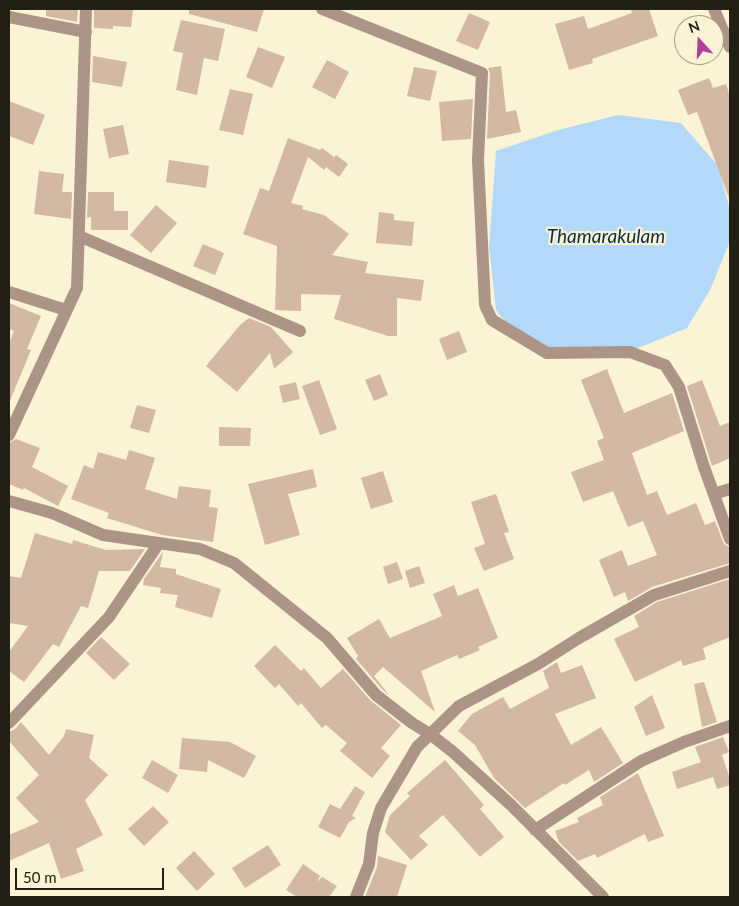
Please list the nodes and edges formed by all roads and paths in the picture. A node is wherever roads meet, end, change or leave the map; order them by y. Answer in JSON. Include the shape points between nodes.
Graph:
{"nodes":[{"id":1,"x":86,"y":9,"type":"edge"},
{"id":2,"x":322,"y":9,"type":"edge"},
{"id":3,"x":714,"y":9,"type":"edge"},
{"id":4,"x":9,"y":18,"type":"edge"},
{"id":5,"x":86,"y":32,"type":"junction"},
{"id":6,"x":730,"y":47,"type":"edge"},
{"id":7,"x":79,"y":236,"type":"junction"},
{"id":8,"x":9,"y":292,"type":"edge"},
{"id":9,"x":66,"y":310,"type":"junction"},
{"id":10,"x":300,"y":331,"type":"dead end"},
{"id":11,"x":9,"y":435,"type":"edge"},
{"id":12,"x":730,"y":488,"type":"edge"},
{"id":13,"x":714,"y":494,"type":"junction"},
{"id":14,"x":9,"y":501,"type":"edge"},
{"id":15,"x":730,"y":539,"type":"edge"},
{"id":16,"x":159,"y":543,"type":"junction"},
{"id":17,"x":730,"y":571,"type":"edge"},
{"id":18,"x":9,"y":723,"type":"edge"},
{"id":19,"x":730,"y":726,"type":"edge"},
{"id":20,"x":430,"y":734,"type":"junction"},
{"id":21,"x":535,"y":830,"type":"junction"},
{"id":22,"x":356,"y":897,"type":"edge"},
{"id":23,"x":603,"y":897,"type":"edge"}],
"edges":[{"from":1,"to":5,"type":"street"},
{"from":2,"to":13,"type":"street","via":[[482,73],[478,160],[485,305],[492,320],[547,353],[630,352],[665,365],[678,387]]},
{"from":3,"to":6,"type":"street"},
{"from":4,"to":5,"type":"street"},
{"from":5,"to":7,"type":"street"},
{"from":7,"to":9,"type":"street","via":[[77,288]]},
{"from":7,"to":10,"type":"street"},
{"from":8,"to":9,"type":"street"},
{"from":9,"to":11,"type":"street"},
{"from":12,"to":13,"type":"street"},
{"from":13,"to":15,"type":"street"},
{"from":14,"to":16,"type":"street","via":[[52,514],[103,536]]},
{"from":16,"to":18,"type":"street","via":[[109,616]]},
{"from":16,"to":20,"type":"street","via":[[200,549],[234,562],[327,638],[376,695]]},
{"from":17,"to":20,"type":"street","via":[[654,595],[538,664],[459,706]]},
{"from":19,"to":21,"type":"street","via":[[641,761]]},
{"from":20,"to":21,"type":"street"},
{"from":20,"to":22,"type":"street","via":[[417,747],[381,808],[369,864]]},
{"from":21,"to":23,"type":"street"}]}
